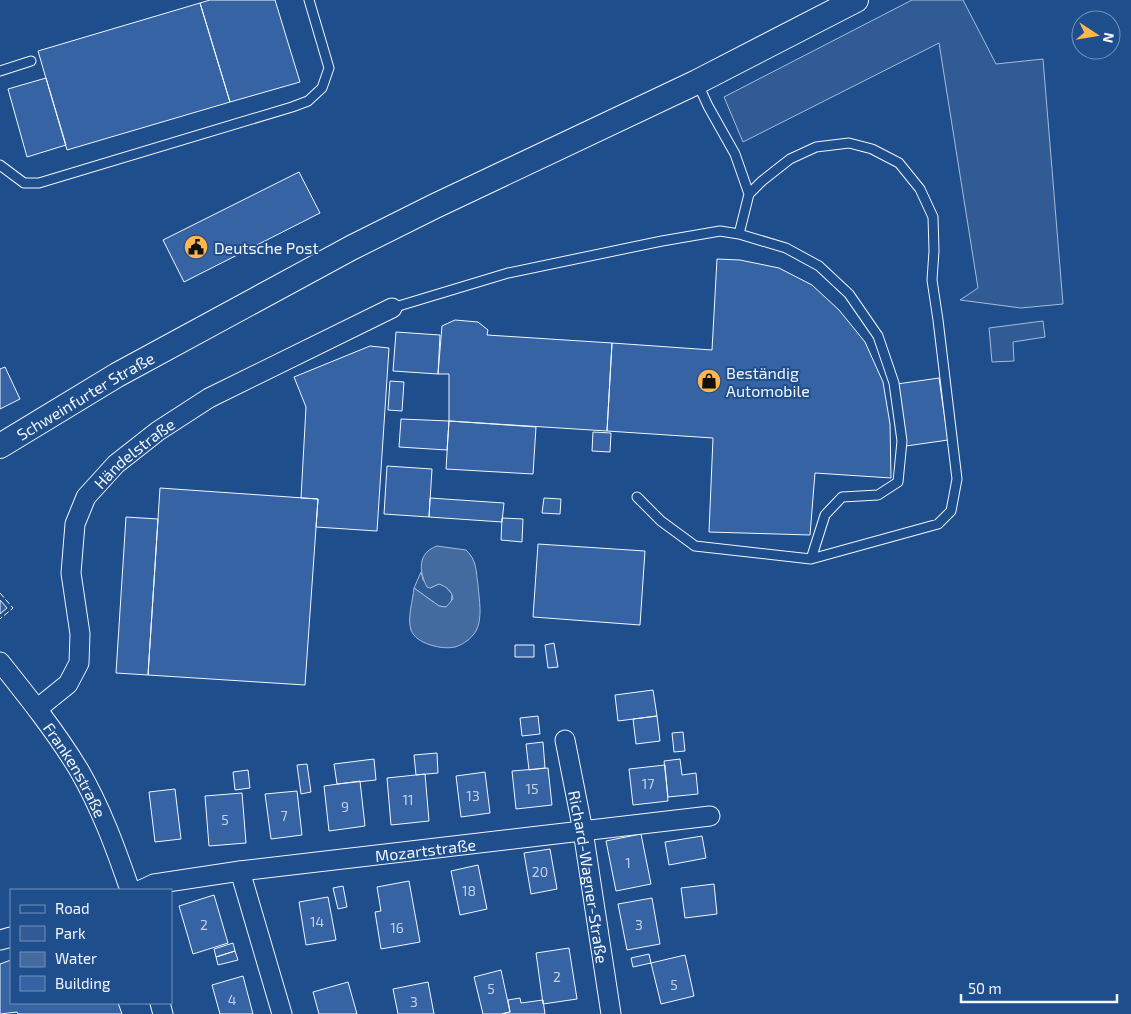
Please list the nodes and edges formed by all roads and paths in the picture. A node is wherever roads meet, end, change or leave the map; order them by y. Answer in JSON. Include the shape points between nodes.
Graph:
{"nodes":[{"id":1,"x":309,"y":0,"type":"edge"},
{"id":2,"x":856,"y":0,"type":"edge"},
{"id":3,"x":31,"y":61,"type":"dead end"},
{"id":4,"x":0,"y":71,"type":"edge"},
{"id":5,"x":697,"y":82,"type":"junction"},
{"id":6,"x":0,"y":165,"type":"edge"},
{"id":7,"x":750,"y":194,"type":"junction"},
{"id":8,"x":739,"y":234,"type":"junction"},
{"id":9,"x":392,"y":308,"type":"joint"},
{"id":10,"x":0,"y":446,"type":"edge"},
{"id":11,"x":637,"y":497,"type":"dead end"},
{"id":12,"x":811,"y":559,"type":"junction"},
{"id":13,"x":0,"y":662,"type":"edge"},
{"id":14,"x":38,"y":708,"type":"junction"},
{"id":15,"x":565,"y":740,"type":"dead end"},
{"id":16,"x":710,"y":816,"type":"dead end"},
{"id":17,"x":583,"y":830,"type":"junction"},
{"id":18,"x":240,"y":871,"type":"junction"},
{"id":19,"x":130,"y":889,"type":"edge"},
{"id":20,"x":143,"y":889,"type":"edge"},
{"id":21,"x":282,"y":1014,"type":"edge"},
{"id":22,"x":611,"y":1014,"type":"edge"}],
"edges":[{"from":1,"to":6,"type":"lane","via":[[329,68],[322,88],[308,101],[39,183],[24,183]]},
{"from":2,"to":5,"type":"street","name":"Schweinfurter Straße"},
{"from":3,"to":4,"type":"lane"},
{"from":5,"to":7,"type":"lane","via":[[735,154]]},
{"from":5,"to":10,"type":"street","name":"Schweinfurter Straße","via":[[343,253],[117,375]]},
{"from":7,"to":8,"type":"lane"},
{"from":7,"to":12,"type":"lane","via":[[790,160],[816,147],[849,143],[872,149],[899,163],[920,189],[933,217],[932,280],[956,479],[950,511],[938,524]]},
{"from":8,"to":9,"type":"lane","via":[[720,231],[508,273]]},
{"from":8,"to":12,"type":"lane","via":[[786,248],[819,266],[849,294],[878,336],[894,384],[902,442],[898,482],[878,495],[842,497],[825,515]]},
{"from":9,"to":14,"type":"street","name":"Händelstraße","via":[[209,398],[158,430],[116,464],[86,497],[74,524],[70,573],[80,634],[80,662],[68,684]]},
{"from":11,"to":12,"type":"lane","via":[[661,521],[695,546]]},
{"from":13,"to":14,"type":"street","name":"Frankenstraße"},
{"from":14,"to":19,"type":"street","name":"Frankenstraße","via":[[93,796]]},
{"from":15,"to":17,"type":"street","name":"Richard-Wagner-Straße"},
{"from":16,"to":17,"type":"street","name":"Mozartstraße"},
{"from":17,"to":18,"type":"street","name":"Mozartstraße"},
{"from":17,"to":22,"type":"street","name":"Richard-Wagner-Straße"},
{"from":18,"to":20,"type":"street","name":"Mozartstraße","via":[[154,884]]},
{"from":18,"to":21,"type":"street"}]}
